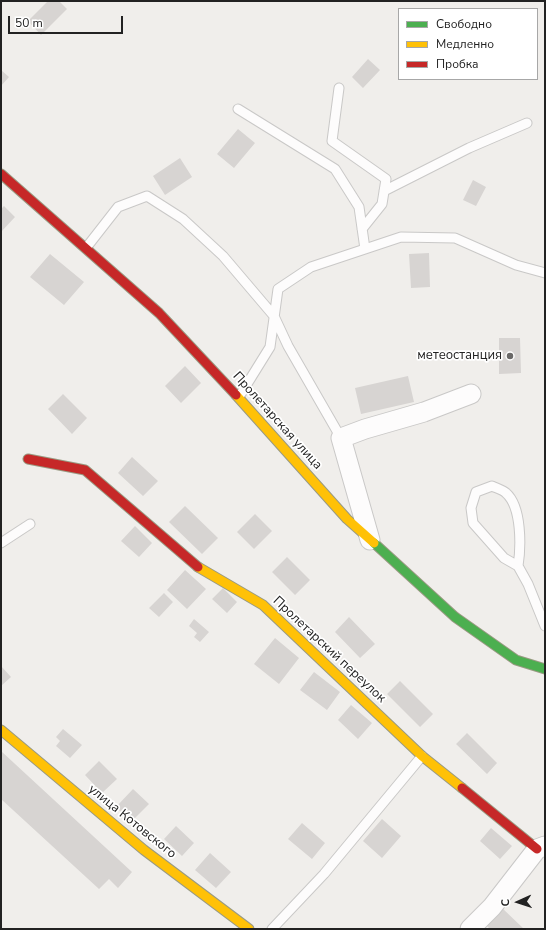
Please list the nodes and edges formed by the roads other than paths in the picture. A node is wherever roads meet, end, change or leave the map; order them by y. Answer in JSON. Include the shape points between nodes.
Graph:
{"nodes":[{"id":1,"x":339,"y":88,"type":"dead end"},
{"id":2,"x":238,"y":109,"type":"dead end"},
{"id":3,"x":527,"y":123,"type":"dead end"},
{"id":4,"x":1,"y":174,"type":"edge"},
{"id":5,"x":384,"y":191,"type":"junction"},
{"id":6,"x":362,"y":229,"type":"junction"},
{"id":7,"x":86,"y":248,"type":"junction"},
{"id":8,"x":365,"y":249,"type":"junction"},
{"id":9,"x":545,"y":273,"type":"edge"},
{"id":10,"x":274,"y":316,"type":"junction"},
{"id":11,"x":471,"y":394,"type":"dead end"},
{"id":12,"x":239,"y":398,"type":"junction"},
{"id":13,"x":341,"y":438,"type":"junction"},
{"id":14,"x":28,"y":459,"type":"dead end"},
{"id":15,"x":30,"y":524,"type":"dead end"},
{"id":16,"x":370,"y":540,"type":"junction"},
{"id":17,"x":1,"y":543,"type":"edge"},
{"id":18,"x":518,"y":566,"type":"junction"},
{"id":19,"x":545,"y":626,"type":"edge"},
{"id":20,"x":545,"y":669,"type":"edge"},
{"id":21,"x":1,"y":730,"type":"edge"},
{"id":22,"x":422,"y":756,"type":"junction"},
{"id":23,"x":541,"y":847,"type":"edge"},
{"id":24,"x":249,"y":929,"type":"edge"},
{"id":25,"x":272,"y":929,"type":"edge"},
{"id":26,"x":470,"y":929,"type":"edge"}],
"edges":[{"from":1,"to":5,"type":"lane","via":[[332,141],[386,179]]},
{"from":2,"to":6,"type":"lane","via":[[335,169],[359,207]]},
{"from":3,"to":5,"type":"lane","via":[[469,148]]},
{"from":4,"to":7,"type":"street","name":"Пролетарская улица"},
{"from":5,"to":6,"type":"lane","via":[[382,204]]},
{"from":6,"to":8,"type":"lane"},
{"from":7,"to":10,"type":"lane","via":[[118,207],[147,196],[183,219],[223,256]]},
{"from":7,"to":12,"type":"street","name":"Пролетарская улица","via":[[159,313]]},
{"from":8,"to":9,"type":"lane","via":[[401,237],[455,238],[516,265]]},
{"from":8,"to":10,"type":"lane","via":[[311,267],[278,289]]},
{"from":10,"to":12,"type":"lane","via":[[270,347]]},
{"from":10,"to":13,"type":"lane","via":[[288,346]]},
{"from":11,"to":13,"type":"street"},
{"from":12,"to":16,"type":"street","name":"Пролетарская улица","via":[[347,519]]},
{"from":13,"to":16,"type":"street"},
{"from":14,"to":22,"type":"street","name":"Пролетарский переулок","via":[[85,470],[193,564],[263,604]]},
{"from":15,"to":17,"type":"lane"},
{"from":16,"to":20,"type":"street","name":"Пролетарская улица","via":[[455,617],[516,660]]},
{"from":18,"to":18,"type":"lane","via":[[504,558],[473,523],[471,508],[476,492],[492,486],[506,492],[516,508],[520,549]]},
{"from":18,"to":19,"type":"lane"},
{"from":21,"to":24,"type":"street","name":"улица Котовского","via":[[144,850]]},
{"from":22,"to":23,"type":"street","name":"Пролетарский переулок"},
{"from":22,"to":25,"type":"lane","via":[[324,874]]},
{"from":23,"to":26,"type":"street","via":[[492,907]]}]}
